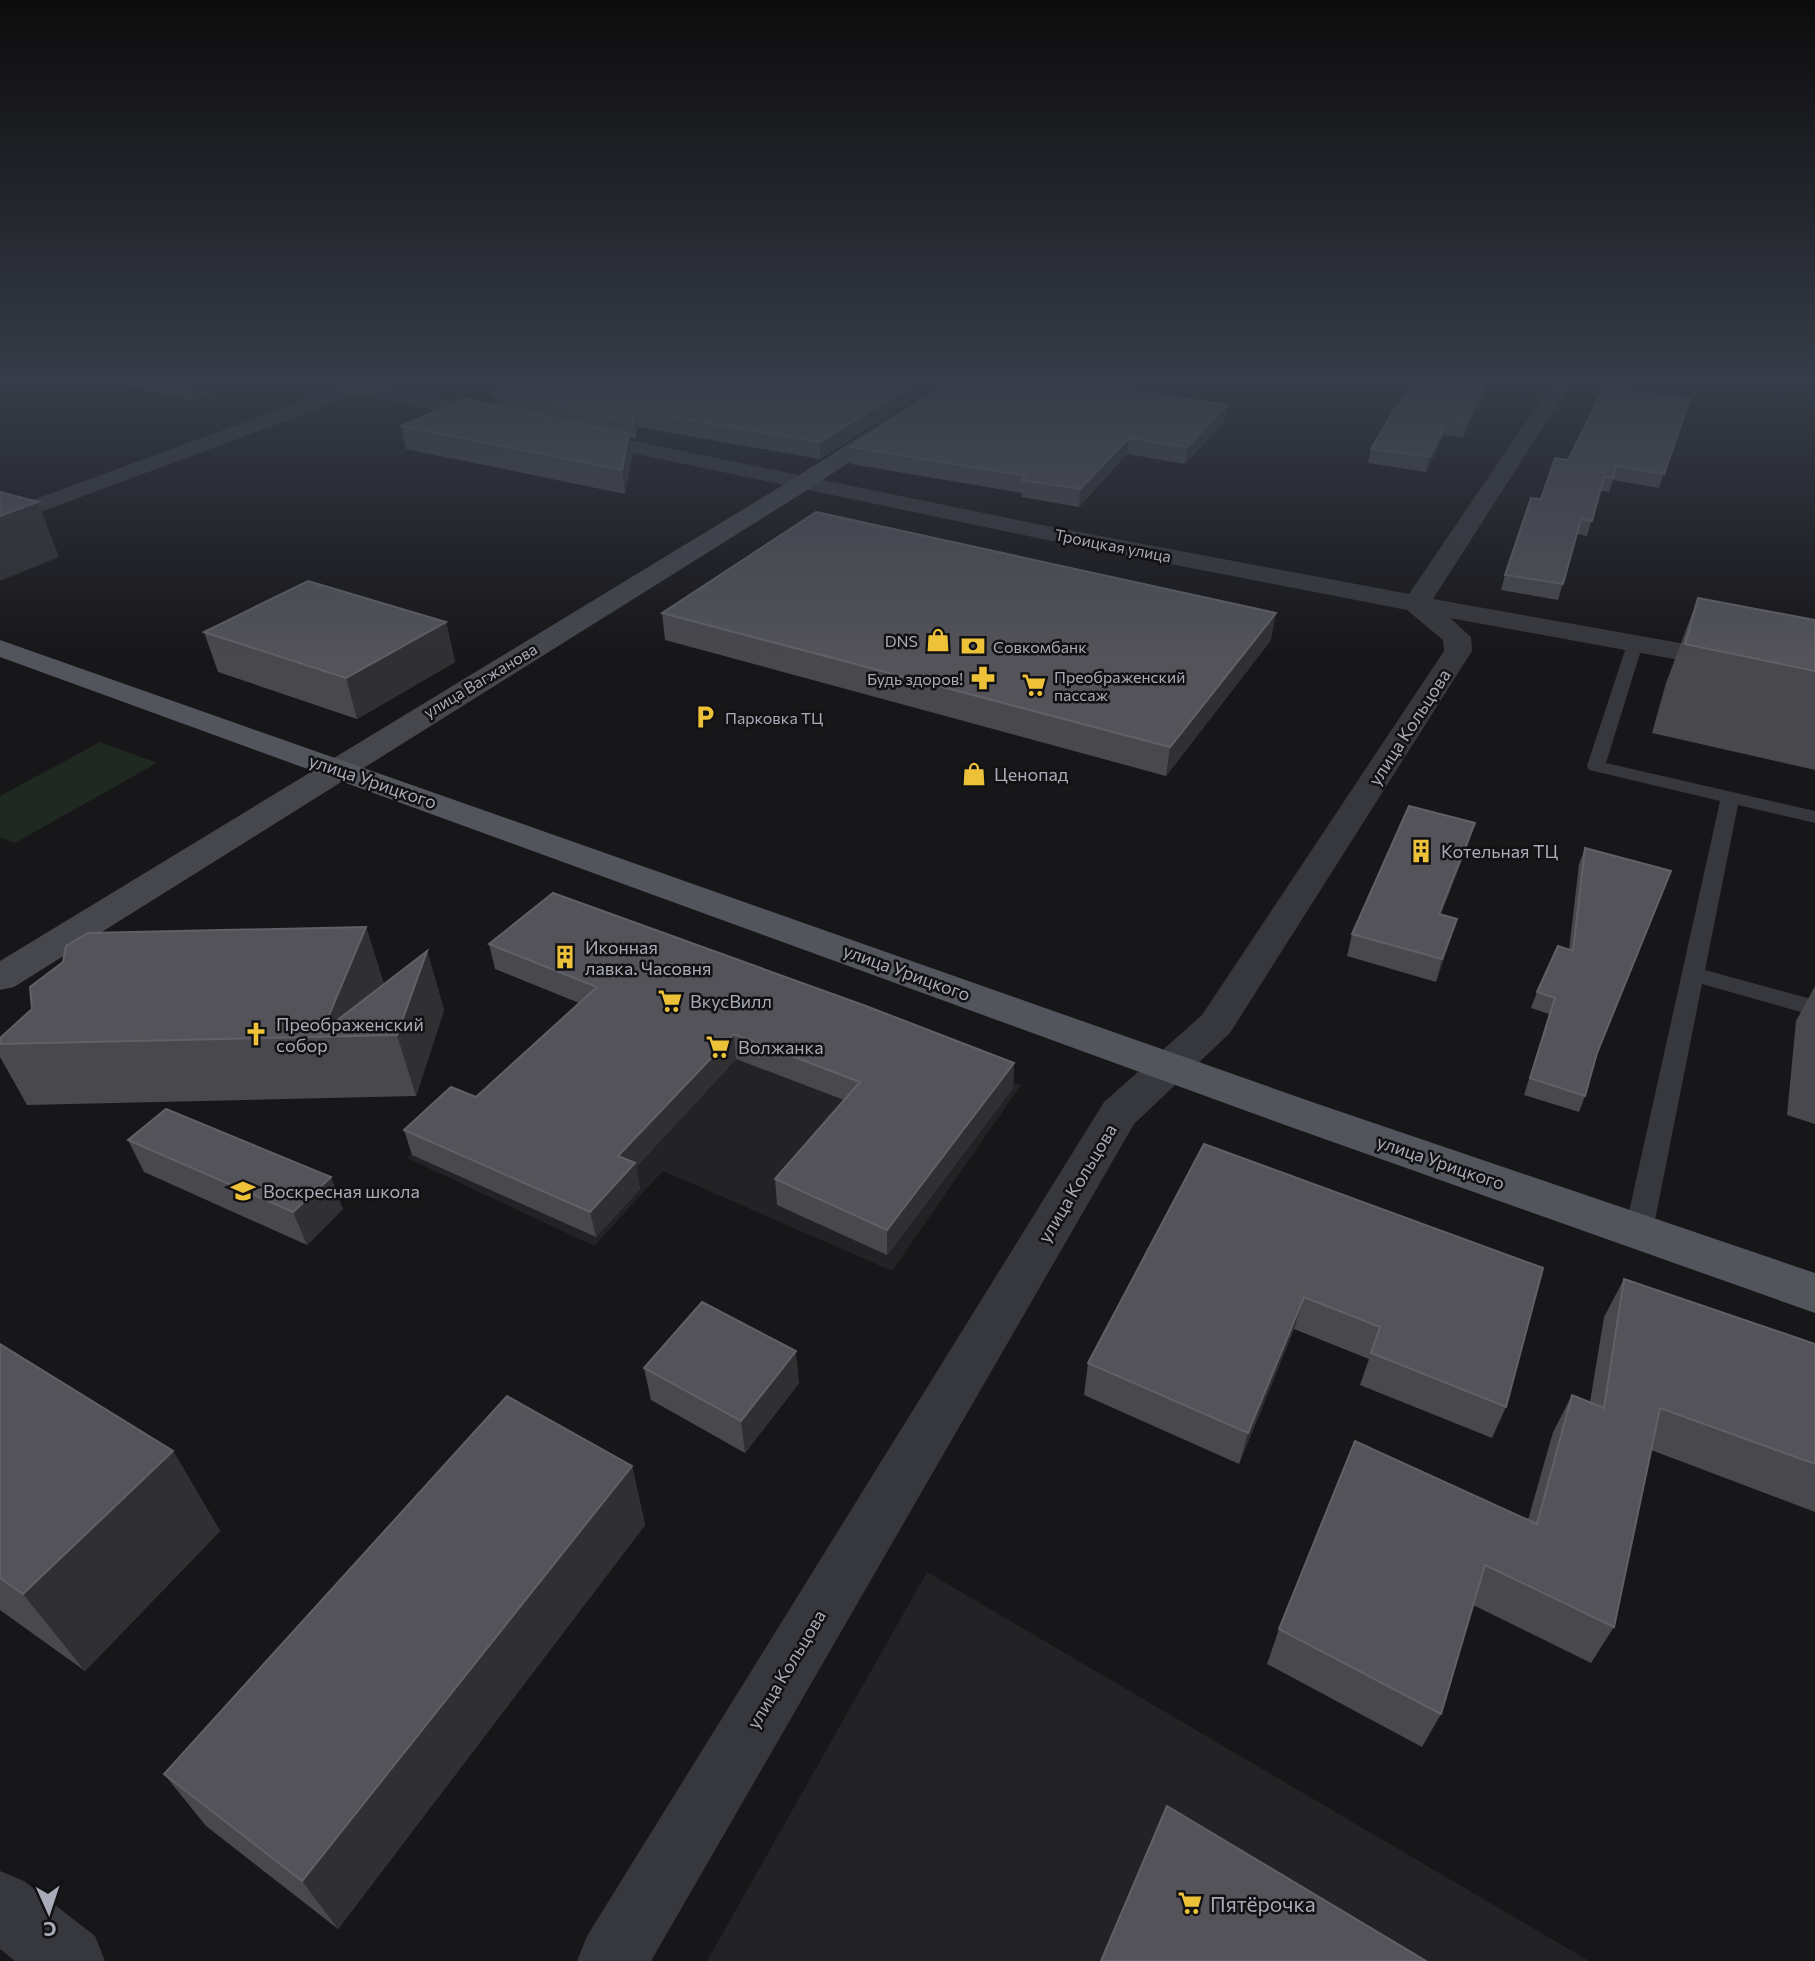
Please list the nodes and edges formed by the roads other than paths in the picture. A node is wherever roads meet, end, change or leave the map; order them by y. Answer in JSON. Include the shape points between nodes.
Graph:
{"nodes":[{"id":1,"x":125,"y":474,"type":"edge"},
{"id":2,"x":753,"y":474,"type":"edge"},
{"id":3,"x":817,"y":474,"type":"edge"},
{"id":4,"x":1502,"y":474,"type":"edge"},
{"id":5,"x":801,"y":484,"type":"junction"},
{"id":6,"x":0,"y":520,"type":"edge"},
{"id":7,"x":1416,"y":604,"type":"junction"},
{"id":8,"x":1635,"y":643,"type":"junction"},
{"id":9,"x":0,"y":648,"type":"edge"},
{"id":10,"x":1815,"y":676,"type":"edge"},
{"id":11,"x":338,"y":768,"type":"junction"},
{"id":12,"x":1730,"y":797,"type":"junction"},
{"id":13,"x":1815,"y":817,"type":"edge"},
{"id":14,"x":1692,"y":974,"type":"junction"},
{"id":15,"x":0,"y":978,"type":"edge"},
{"id":16,"x":1815,"y":1008,"type":"edge"},
{"id":17,"x":1170,"y":1068,"type":"junction"},
{"id":18,"x":1639,"y":1230,"type":"junction"},
{"id":19,"x":1815,"y":1293,"type":"edge"},
{"id":20,"x":0,"y":1905,"type":"edge"},
{"id":21,"x":70,"y":1961,"type":"edge"},
{"id":22,"x":612,"y":1961,"type":"edge"}],
"edges":[{"from":1,"to":6,"type":"street"},
{"from":2,"to":5,"type":"street","name":"Троицкая улица"},
{"from":3,"to":5,"type":"street","name":"улица Вагжанова"},
{"from":4,"to":7,"type":"street"},
{"from":5,"to":7,"type":"street","name":"Троицкая улица"},
{"from":5,"to":11,"type":"street","name":"улица Вагжанова"},
{"from":7,"to":8,"type":"street","name":"Троицкая улица"},
{"from":7,"to":17,"type":"street","name":"улица Кольцова","via":[[1457,636],[1458,651],[1216,1024]]},
{"from":8,"to":10,"type":"street","name":"Троицкая улица"},
{"from":8,"to":12,"type":"lane","via":[[1596,766]]},
{"from":9,"to":11,"type":"main road","name":"улица Урицкого"},
{"from":11,"to":15,"type":"street","name":"улица Вагжанова"},
{"from":11,"to":17,"type":"main road","name":"улица Урицкого"},
{"from":12,"to":13,"type":"lane"},
{"from":12,"to":14,"type":"lane"},
{"from":14,"to":16,"type":"lane"},
{"from":14,"to":18,"type":"lane"},
{"from":17,"to":18,"type":"main road","name":"улица Урицкого"},
{"from":17,"to":22,"type":"street","name":"улица Кольцова","via":[[1119,1113]]},
{"from":18,"to":19,"type":"main road","name":"улица Урицкого"},
{"from":20,"to":21,"type":"street"}]}
